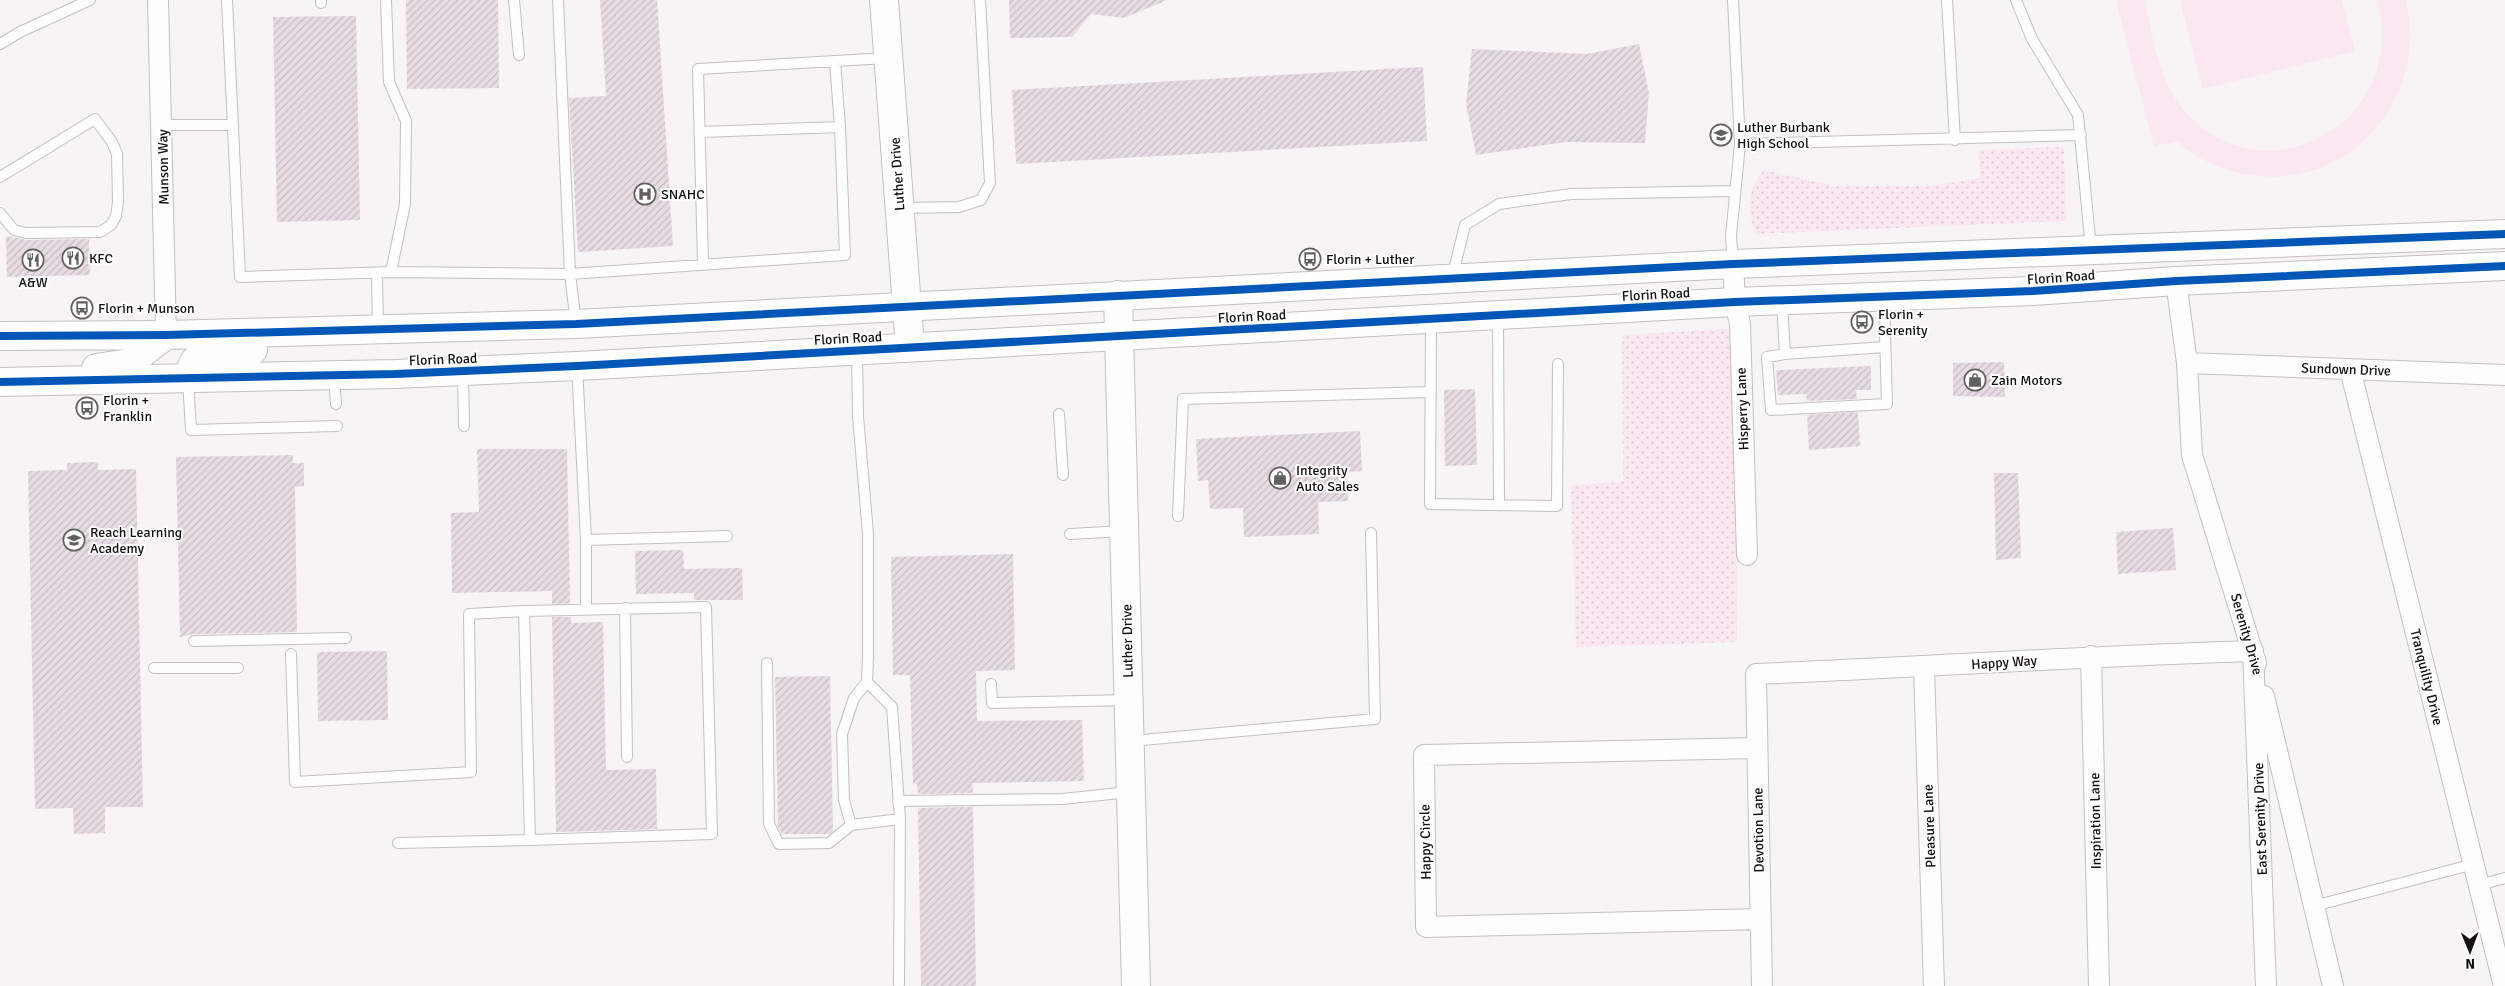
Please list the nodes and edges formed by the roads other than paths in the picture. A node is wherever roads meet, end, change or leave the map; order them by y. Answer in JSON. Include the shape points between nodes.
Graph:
{"nodes":[{"id":1,"x":90,"y":0,"type":"edge"},
{"id":2,"x":158,"y":0,"type":"edge"},
{"id":3,"x":228,"y":0,"type":"edge"},
{"id":4,"x":386,"y":0,"type":"edge"},
{"id":5,"x":514,"y":0,"type":"edge"},
{"id":6,"x":558,"y":0,"type":"edge"},
{"id":7,"x":884,"y":0,"type":"edge"},
{"id":8,"x":980,"y":0,"type":"edge"},
{"id":9,"x":1733,"y":0,"type":"edge"},
{"id":10,"x":1947,"y":0,"type":"edge"},
{"id":11,"x":2016,"y":0,"type":"edge"},
{"id":12,"x":0,"y":44,"type":"edge"},
{"id":13,"x":520,"y":55,"type":"dead end"},
{"id":14,"x":889,"y":58,"type":"junction"},
{"id":15,"x":835,"y":61,"type":"junction"},
{"id":16,"x":162,"y":125,"type":"junction"},
{"id":17,"x":233,"y":125,"type":"junction"},
{"id":18,"x":840,"y":127,"type":"junction"},
{"id":19,"x":701,"y":132,"type":"junction"},
{"id":20,"x":2081,"y":134,"type":"junction"},
{"id":21,"x":1955,"y":140,"type":"junction"},
{"id":22,"x":1740,"y":144,"type":"junction"},
{"id":23,"x":0,"y":177,"type":"edge"},
{"id":24,"x":1735,"y":191,"type":"junction"},
{"id":25,"x":900,"y":208,"type":"junction"},
{"id":26,"x":0,"y":213,"type":"edge"},
{"id":27,"x":2505,"y":234,"type":"edge"},
{"id":28,"x":2216,"y":245,"type":"junction"},
{"id":29,"x":2091,"y":250,"type":"junction"},
{"id":30,"x":703,"y":263,"type":"junction"},
{"id":31,"x":1733,"y":264,"type":"junction"},
{"id":32,"x":2505,"y":266,"type":"edge"},
{"id":33,"x":391,"y":272,"type":"junction"},
{"id":34,"x":377,"y":274,"type":"junction"},
{"id":35,"x":570,"y":274,"type":"junction"},
{"id":36,"x":1452,"y":278,"type":"junction"},
{"id":37,"x":2176,"y":282,"type":"junction"},
{"id":38,"x":1118,"y":295,"type":"junction"},
{"id":39,"x":1884,"y":296,"type":"junction"},
{"id":40,"x":1782,"y":300,"type":"junction"},
{"id":41,"x":1736,"y":302,"type":"junction"},
{"id":42,"x":905,"y":305,"type":"junction"},
{"id":43,"x":1498,"y":315,"type":"junction"},
{"id":44,"x":1431,"y":319,"type":"junction"},
{"id":45,"x":576,"y":324,"type":"junction"},
{"id":46,"x":378,"y":329,"type":"junction"},
{"id":47,"x":325,"y":330,"type":"junction"},
{"id":48,"x":166,"y":335,"type":"junction"},
{"id":49,"x":0,"y":336,"type":"edge"},
{"id":50,"x":1120,"y":336,"type":"junction"},
{"id":51,"x":910,"y":347,"type":"junction"},
{"id":52,"x":1885,"y":347,"type":"junction"},
{"id":53,"x":857,"y":350,"type":"junction"},
{"id":54,"x":1785,"y":354,"type":"junction"},
{"id":55,"x":2187,"y":363,"type":"junction"},
{"id":56,"x":1558,"y":364,"type":"dead end"},
{"id":57,"x":577,"y":366,"type":"junction"},
{"id":58,"x":2350,"y":369,"type":"junction"},
{"id":59,"x":463,"y":371,"type":"junction"},
{"id":60,"x":334,"y":375,"type":"junction"},
{"id":61,"x":2505,"y":375,"type":"edge"},
{"id":62,"x":188,"y":378,"type":"junction"},
{"id":63,"x":3,"y":382,"type":"edge"},
{"id":64,"x":1431,"y":392,"type":"junction"},
{"id":65,"x":336,"y":404,"type":"dead end"},
{"id":66,"x":1059,"y":414,"type":"dead end"},
{"id":67,"x":337,"y":426,"type":"dead end"},
{"id":68,"x":464,"y":426,"type":"dead end"},
{"id":69,"x":1062,"y":475,"type":"dead end"},
{"id":70,"x":1499,"y":506,"type":"junction"},
{"id":71,"x":1178,"y":516,"type":"dead end"},
{"id":72,"x":1125,"y":531,"type":"junction"},
{"id":73,"x":1371,"y":533,"type":"dead end"},
{"id":74,"x":1070,"y":534,"type":"dead end"},
{"id":75,"x":727,"y":536,"type":"dead end"},
{"id":76,"x":586,"y":540,"type":"junction"},
{"id":77,"x":1747,"y":555,"type":"dead end"},
{"id":78,"x":586,"y":608,"type":"junction"},
{"id":79,"x":625,"y":608,"type":"junction"},
{"id":80,"x":524,"y":611,"type":"junction"},
{"id":81,"x":346,"y":638,"type":"dead end"},
{"id":82,"x":194,"y":641,"type":"dead end"},
{"id":83,"x":2253,"y":651,"type":"junction"},
{"id":84,"x":291,"y":654,"type":"dead end"},
{"id":85,"x":2091,"y":656,"type":"junction"},
{"id":86,"x":767,"y":663,"type":"dead end"},
{"id":87,"x":1924,"y":667,"type":"junction"},
{"id":88,"x":154,"y":668,"type":"dead end"},
{"id":89,"x":238,"y":668,"type":"dead end"},
{"id":90,"x":1756,"y":674,"type":"joint"},
{"id":91,"x":867,"y":682,"type":"junction"},
{"id":92,"x":991,"y":684,"type":"dead end"},
{"id":93,"x":1129,"y":700,"type":"junction"},
{"id":94,"x":1130,"y":741,"type":"junction"},
{"id":95,"x":1756,"y":748,"type":"junction"},
{"id":96,"x":627,"y":757,"type":"dead end"},
{"id":97,"x":1131,"y":792,"type":"junction"},
{"id":98,"x":898,"y":801,"type":"junction"},
{"id":99,"x":900,"y":819,"type":"junction"},
{"id":100,"x":851,"y":825,"type":"junction"},
{"id":101,"x":530,"y":840,"type":"junction"},
{"id":102,"x":398,"y":843,"type":"dead end"},
{"id":103,"x":2474,"y":864,"type":"junction"},
{"id":104,"x":2505,"y":878,"type":"edge"},
{"id":105,"x":2479,"y":885,"type":"junction"},
{"id":106,"x":2314,"y":906,"type":"junction"},
{"id":107,"x":1760,"y":919,"type":"junction"},
{"id":108,"x":899,"y":984,"type":"dead end"},
{"id":109,"x":1136,"y":986,"type":"edge"},
{"id":110,"x":1762,"y":986,"type":"edge"},
{"id":111,"x":1934,"y":986,"type":"edge"},
{"id":112,"x":2099,"y":986,"type":"edge"},
{"id":113,"x":2266,"y":986,"type":"edge"},
{"id":114,"x":2333,"y":986,"type":"edge"},
{"id":115,"x":2504,"y":986,"type":"edge"}],
"edges":[{"from":1,"to":12,"type":"lane"},
{"from":2,"to":16,"type":"street","name":"Munson Way"},
{"from":3,"to":17,"type":"lane"},
{"from":4,"to":33,"type":"lane","via":[[390,82],[406,121],[405,204]]},
{"from":5,"to":13,"type":"lane"},
{"from":6,"to":35,"type":"lane"},
{"from":7,"to":14,"type":"main road","name":"Luther Drive"},
{"from":8,"to":25,"type":"lane","via":[[990,183],[981,200],[959,207]]},
{"from":9,"to":22,"type":"lane"},
{"from":10,"to":21,"type":"lane"},
{"from":11,"to":20,"type":"lane","via":[[2032,40],[2078,115]]},
{"from":14,"to":15,"type":"lane"},
{"from":14,"to":25,"type":"main road","name":"Luther Drive"},
{"from":15,"to":18,"type":"lane"},
{"from":15,"to":19,"type":"lane","via":[[698,69]]},
{"from":16,"to":17,"type":"lane"},
{"from":16,"to":48,"type":"street","name":"Munson Way"},
{"from":17,"to":34,"type":"lane","via":[[240,277]]},
{"from":18,"to":19,"type":"lane"},
{"from":18,"to":30,"type":"lane","via":[[845,255]]},
{"from":19,"to":30,"type":"lane"},
{"from":20,"to":21,"type":"lane"},
{"from":20,"to":29,"type":"lane"},
{"from":21,"to":22,"type":"lane"},
{"from":22,"to":24,"type":"lane"},
{"from":23,"to":26,"type":"lane","via":[[96,119],[117,154],[116,216],[111,225],[100,232],[26,233],[14,230]]},
{"from":24,"to":31,"type":"lane","via":[[1731,236]]},
{"from":24,"to":36,"type":"lane","via":[[1571,194],[1499,204],[1465,225]]},
{"from":25,"to":42,"type":"main road","name":"Luther Drive"},
{"from":27,"to":28,"type":"main road","name":"Florin Road"},
{"from":28,"to":29,"type":"main road","name":"Florin Road"},
{"from":28,"to":37,"type":"main road"},
{"from":29,"to":31,"type":"main road","name":"Florin Road"},
{"from":30,"to":35,"type":"lane"},
{"from":31,"to":36,"type":"main road","name":"Florin Road"},
{"from":31,"to":41,"type":"street","name":"Hisperry Lane"},
{"from":32,"to":37,"type":"main road","name":"Florin Road"},
{"from":33,"to":34,"type":"lane"},
{"from":33,"to":35,"type":"lane"},
{"from":34,"to":46,"type":"lane"},
{"from":35,"to":45,"type":"lane"},
{"from":36,"to":38,"type":"main road","name":"Florin Road"},
{"from":37,"to":39,"type":"main road","name":"Florin Road"},
{"from":37,"to":55,"type":"street","name":"Serenity Drive"},
{"from":38,"to":42,"type":"main road","name":"Florin Road"},
{"from":38,"to":50,"type":"main road","name":"Luther Drive"},
{"from":39,"to":40,"type":"main road","name":"Florin Road"},
{"from":39,"to":52,"type":"lane"},
{"from":40,"to":41,"type":"main road","name":"Florin Road"},
{"from":40,"to":54,"type":"lane"},
{"from":41,"to":43,"type":"main road","name":"Florin Road"},
{"from":41,"to":77,"type":"street","name":"Hisperry Lane","via":[[1740,324]]},
{"from":42,"to":45,"type":"main road","name":"Florin Road"},
{"from":42,"to":51,"type":"main road","name":"Luther Drive"},
{"from":43,"to":44,"type":"main road","name":"Florin Road"},
{"from":43,"to":70,"type":"lane"},
{"from":44,"to":50,"type":"main road","name":"Florin Road"},
{"from":44,"to":64,"type":"lane"},
{"from":45,"to":46,"type":"main road","name":"Florin Road"},
{"from":46,"to":47,"type":"main road","name":"Florin Road"},
{"from":47,"to":48,"type":"main road","name":"Florin Road"},
{"from":47,"to":62,"type":"main road","via":[[307,347],[205,355],[194,361]]},
{"from":48,"to":49,"type":"main road","name":"Florin Road"},
{"from":48,"to":63,"type":"main road","via":[[129,363]]},
{"from":50,"to":51,"type":"main road","name":"Florin Road"},
{"from":50,"to":72,"type":"main road","name":"Luther Drive"},
{"from":51,"to":53,"type":"main road","name":"Florin Road"},
{"from":52,"to":54,"type":"lane"},
{"from":52,"to":54,"type":"lane","via":[[1887,404],[1771,410],[1768,357]]},
{"from":53,"to":57,"type":"main road","name":"Florin Road"},
{"from":53,"to":91,"type":"lane","via":[[858,416],[868,534]]},
{"from":55,"to":58,"type":"street","name":"Sundown Drive"},
{"from":55,"to":83,"type":"street","name":"Serenity Drive","via":[[2192,455]]},
{"from":56,"to":70,"type":"lane","via":[[1558,506]]},
{"from":57,"to":59,"type":"main road","name":"Florin Road"},
{"from":57,"to":76,"type":"lane"},
{"from":58,"to":61,"type":"street","name":"Sundown Drive"},
{"from":58,"to":103,"type":"street","name":"Tranquility Drive"},
{"from":59,"to":60,"type":"main road","name":"Florin Road"},
{"from":59,"to":68,"type":"lane"},
{"from":60,"to":62,"type":"main road","name":"Florin Road"},
{"from":60,"to":65,"type":"lane"},
{"from":62,"to":63,"type":"main road","name":"Florin Road"},
{"from":62,"to":67,"type":"lane","via":[[190,430]]},
{"from":64,"to":70,"type":"lane","via":[[1430,504]]},
{"from":64,"to":71,"type":"lane","via":[[1183,399]]},
{"from":66,"to":69,"type":"lane"},
{"from":72,"to":74,"type":"lane"},
{"from":72,"to":93,"type":"main road","name":"Luther Drive"},
{"from":73,"to":94,"type":"lane","via":[[1375,720]]},
{"from":75,"to":76,"type":"lane"},
{"from":76,"to":78,"type":"lane"},
{"from":78,"to":79,"type":"lane"},
{"from":78,"to":80,"type":"lane"},
{"from":79,"to":96,"type":"lane"},
{"from":79,"to":101,"type":"lane","via":[[706,607],[712,834]]},
{"from":80,"to":84,"type":"lane","via":[[470,614],[471,772],[295,782]]},
{"from":80,"to":101,"type":"lane"},
{"from":81,"to":82,"type":"lane"},
{"from":83,"to":85,"type":"street","name":"Happy Way"},
{"from":83,"to":106,"type":"street","name":"Serenity Drive"},
{"from":83,"to":113,"type":"street","name":"East Serenity Drive"},
{"from":85,"to":87,"type":"street","name":"Happy Way"},
{"from":85,"to":112,"type":"street","name":"Inspiration Lane"},
{"from":86,"to":100,"type":"lane","via":[[769,824],[779,844],[829,843]]},
{"from":87,"to":90,"type":"street","name":"Happy Way"},
{"from":87,"to":111,"type":"street","name":"Pleasure Lane"},
{"from":88,"to":89,"type":"lane"},
{"from":90,"to":95,"type":"street","name":"Devotion Lane"},
{"from":91,"to":98,"type":"lane","via":[[892,707]]},
{"from":91,"to":100,"type":"lane","via":[[854,698],[842,734],[844,800]]},
{"from":92,"to":93,"type":"lane","via":[[992,703]]},
{"from":93,"to":94,"type":"main road","name":"Luther Drive"},
{"from":94,"to":97,"type":"main road","name":"Luther Drive"},
{"from":95,"to":107,"type":"street","name":"Devotion Lane"},
{"from":95,"to":107,"type":"street","name":"Happy Circle","via":[[1424,754],[1426,927]]},
{"from":97,"to":98,"type":"lane","via":[[1062,799]]},
{"from":97,"to":109,"type":"main road","name":"Luther Drive"},
{"from":98,"to":99,"type":"lane"},
{"from":99,"to":100,"type":"lane"},
{"from":99,"to":108,"type":"lane"},
{"from":101,"to":102,"type":"lane"},
{"from":103,"to":105,"type":"street","name":"Tranquility Drive"},
{"from":103,"to":106,"type":"lane"},
{"from":104,"to":105,"type":"lane"},
{"from":105,"to":115,"type":"street","name":"Tranquility Drive"},
{"from":106,"to":114,"type":"street","name":"Serenity Drive"},
{"from":107,"to":110,"type":"street","name":"Devotion Lane"}]}
